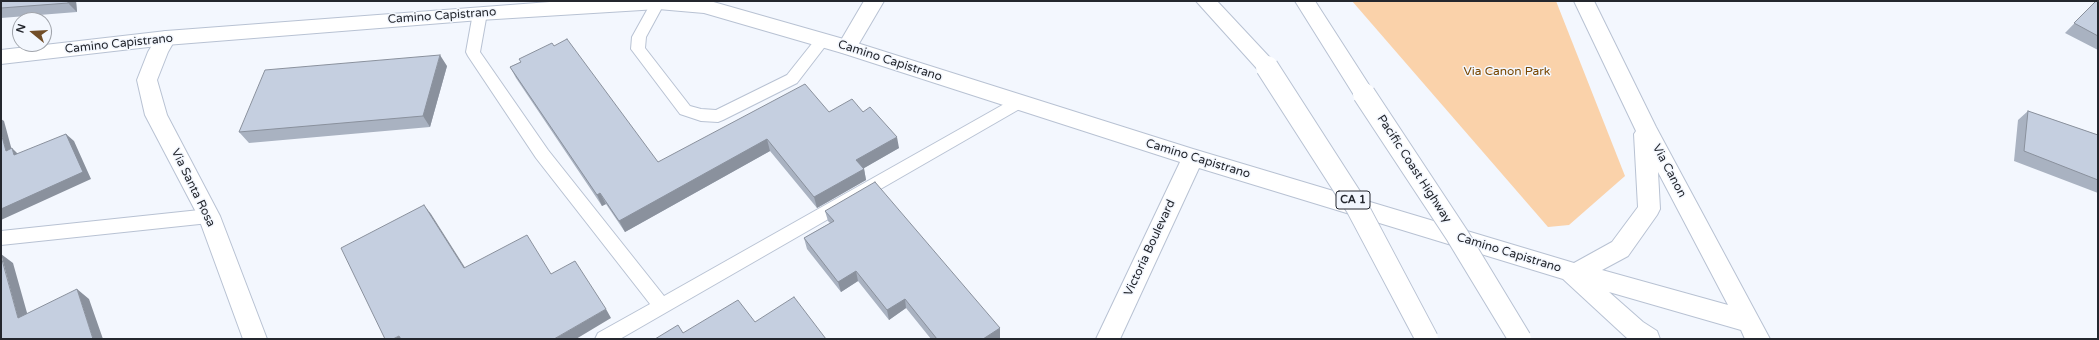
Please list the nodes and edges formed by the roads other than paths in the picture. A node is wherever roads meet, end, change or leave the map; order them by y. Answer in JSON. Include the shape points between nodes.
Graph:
{"nodes":[{"id":1,"x":874,"y":1,"type":"edge"},
{"id":2,"x":1206,"y":1,"type":"edge"},
{"id":3,"x":1227,"y":1,"type":"edge"},
{"id":4,"x":1304,"y":1,"type":"edge"},
{"id":5,"x":1584,"y":1,"type":"edge"},
{"id":6,"x":658,"y":2,"type":"junction"},
{"id":7,"x":480,"y":13,"type":"junction"},
{"id":8,"x":166,"y":38,"type":"junction"},
{"id":9,"x":823,"y":40,"type":"junction"},
{"id":10,"x":847,"y":47,"type":"junction"},
{"id":11,"x":1,"y":57,"type":"edge"},
{"id":12,"x":1267,"y":66,"type":"junction"},
{"id":13,"x":1018,"y":103,"type":"junction"},
{"id":14,"x":1645,"y":127,"type":"junction"},
{"id":15,"x":1194,"y":158,"type":"junction"},
{"id":16,"x":208,"y":216,"type":"junction"},
{"id":17,"x":1,"y":238,"type":"edge"},
{"id":18,"x":1572,"y":272,"type":"junction"},
{"id":19,"x":662,"y":306,"type":"junction"},
{"id":20,"x":1754,"y":331,"type":"edge"},
{"id":21,"x":256,"y":339,"type":"edge"},
{"id":22,"x":604,"y":339,"type":"edge"},
{"id":23,"x":1108,"y":339,"type":"edge"},
{"id":24,"x":1427,"y":339,"type":"edge"},
{"id":25,"x":1520,"y":339,"type":"edge"},
{"id":26,"x":1648,"y":339,"type":"edge"}],
"edges":[{"from":1,"to":10,"type":"main road"},
{"from":2,"to":12,"type":"main road"},
{"from":3,"to":12,"type":"main road","number":"CA 1"},
{"from":4,"to":25,"type":"main road","name":"Pacific Coast Highway","bridge":true,"via":[[1457,236]]},
{"from":5,"to":14,"type":"main road","name":"Via Canon"},
{"from":6,"to":7,"type":"main road","name":"Camino Capistrano"},
{"from":6,"to":9,"type":"main road","name":"Camino Capistrano","via":[[704,6]]},
{"from":6,"to":9,"type":"lane","via":[[639,37],[638,49],[685,110],[701,115],[718,116],[792,79]]},
{"from":7,"to":8,"type":"main road","name":"Camino Capistrano"},
{"from":7,"to":19,"type":"lane","via":[[473,52],[542,154]]},
{"from":8,"to":11,"type":"main road","name":"Camino Capistrano"},
{"from":8,"to":16,"type":"main road","name":"Via Santa Rosa","via":[[147,80],[156,115]]},
{"from":9,"to":10,"type":"main road","name":"Camino Capistrano"},
{"from":10,"to":13,"type":"main road","name":"Camino Capistrano"},
{"from":12,"to":24,"type":"main road","number":"CA 1","bridge":true,"via":[[1357,207]]},
{"from":13,"to":15,"type":"main road","name":"Camino Capistrano"},
{"from":13,"to":19,"type":"lane"},
{"from":14,"to":18,"type":"main road","via":[[1649,209],[1620,249]]},
{"from":14,"to":20,"type":"main road","name":"Via Canon"},
{"from":15,"to":18,"type":"main road","name":"Camino Capistrano"},
{"from":15,"to":23,"type":"main road","name":"Victoria Boulevard"},
{"from":16,"to":17,"type":"lane"},
{"from":16,"to":21,"type":"main road","name":"Via Santa Rosa"},
{"from":18,"to":20,"type":"main road","name":"Camino Capistrano"},
{"from":18,"to":26,"type":"main road","via":[[1634,330]]},
{"from":19,"to":22,"type":"lane"}]}
